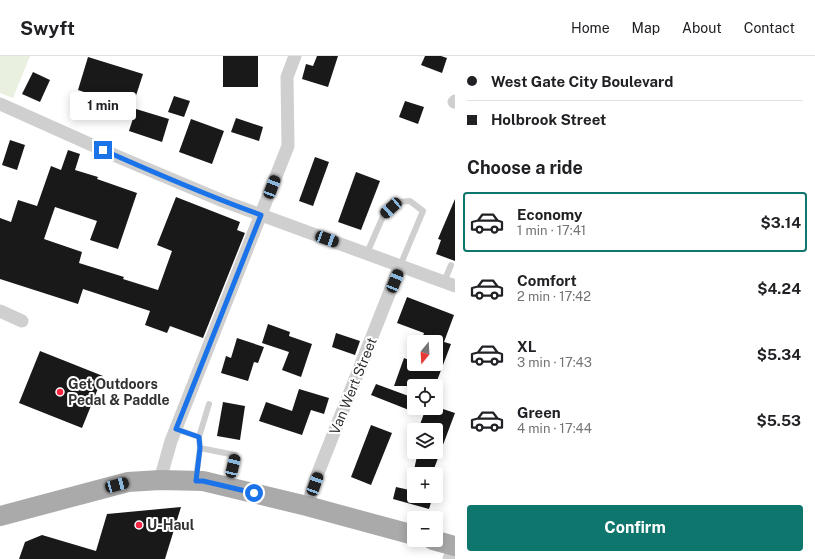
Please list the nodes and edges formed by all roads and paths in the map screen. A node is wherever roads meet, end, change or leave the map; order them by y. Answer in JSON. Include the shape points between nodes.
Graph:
{"nodes":[{"id":1,"x":295,"y":56,"type":"edge"},
{"id":2,"x":0,"y":104,"type":"edge"},
{"id":3,"x":261,"y":215,"type":"junction"},
{"id":4,"x":367,"y":253,"type":"junction"},
{"id":5,"x":451,"y":265,"type":"dead end"},
{"id":6,"x":400,"y":266,"type":"junction"},
{"id":7,"x":449,"y":284,"type":"edge"},
{"id":8,"x":0,"y":311,"type":"edge"},
{"id":9,"x":22,"y":321,"type":"dead end"},
{"id":10,"x":209,"y":404,"type":"dead end"},
{"id":11,"x":176,"y":429,"type":"junction"},
{"id":12,"x":199,"y":437,"type":"junction"},
{"id":13,"x":200,"y":448,"type":"junction"},
{"id":14,"x":160,"y":480,"type":"junction"},
{"id":15,"x":196,"y":481,"type":"junction"},
{"id":16,"x":228,"y":487,"type":"junction"},
{"id":17,"x":307,"y":506,"type":"junction"},
{"id":18,"x":0,"y":516,"type":"edge"},
{"id":19,"x":407,"y":533,"type":"edge"},
{"id":20,"x":443,"y":542,"type":"edge"},
{"id":21,"x":455,"y":545,"type":"edge"},
{"id":22,"x":449,"y":559,"type":"edge"}],
"edges":[{"from":1,"to":3,"type":"street","via":[[288,77],[288,146]]},
{"from":2,"to":3,"type":"street","via":[[174,181]]},
{"from":3,"to":4,"type":"street"},
{"from":3,"to":11,"type":"street"},
{"from":4,"to":6,"type":"street"},
{"from":4,"to":6,"type":"lane","via":[[384,214],[398,202],[410,201],[423,211]]},
{"from":5,"to":7,"type":"lane"},
{"from":6,"to":7,"type":"street"},
{"from":6,"to":17,"type":"street","name":"Van Wert Street"},
{"from":8,"to":9,"type":"street"},
{"from":10,"to":12,"type":"lane"},
{"from":11,"to":12,"type":"lane"},
{"from":11,"to":14,"type":"street"},
{"from":12,"to":13,"type":"lane"},
{"from":13,"to":15,"type":"lane"},
{"from":13,"to":16,"type":"lane","via":[[235,455]]},
{"from":14,"to":15,"type":"main road"},
{"from":14,"to":18,"type":"main road","via":[[128,482]]},
{"from":15,"to":16,"type":"main road"},
{"from":16,"to":17,"type":"main road"},
{"from":17,"to":19,"type":"main road"},
{"from":20,"to":21,"type":"main road"},
{"from":21,"to":22,"type":"street"}]}
